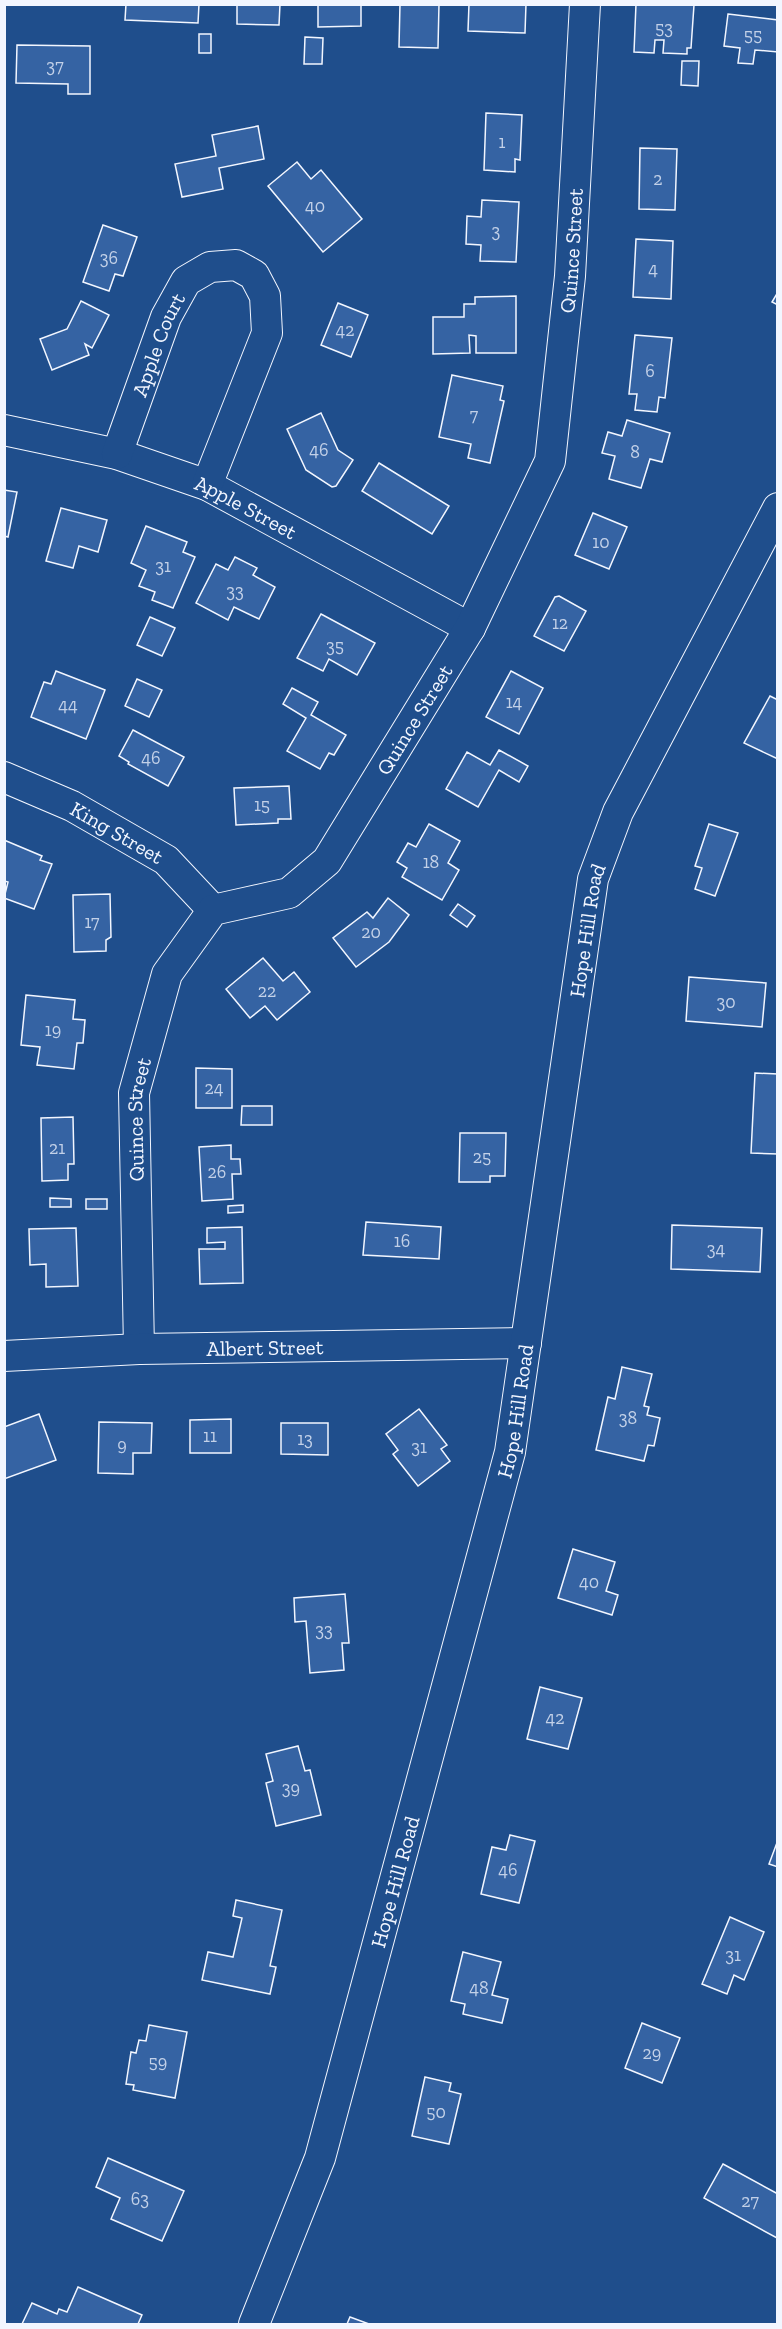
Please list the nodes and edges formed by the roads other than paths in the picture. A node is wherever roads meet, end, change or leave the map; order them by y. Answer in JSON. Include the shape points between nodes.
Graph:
{"nodes":[{"id":1,"x":585,"y":4,"type":"edge"},
{"id":2,"x":4,"y":430,"type":"edge"},
{"id":3,"x":117,"y":454,"type":"junction"},
{"id":4,"x":207,"y":485,"type":"junction"},
{"id":5,"x":777,"y":508,"type":"edge"},
{"id":6,"x":470,"y":628,"type":"junction"},
{"id":7,"x":4,"y":777,"type":"edge"},
{"id":8,"x":213,"y":910,"type":"junction"},
{"id":9,"x":526,"y":1343,"type":"junction"},
{"id":10,"x":139,"y":1349,"type":"junction"},
{"id":11,"x":4,"y":1356,"type":"edge"},
{"id":12,"x":254,"y":2325,"type":"edge"}],
"edges":[{"from":1,"to":6,"type":"street","name":"Quince Street","via":[[570,276],[550,461]]},
{"from":2,"to":3,"type":"street","name":"Apple Street"},
{"from":3,"to":4,"type":"street","name":"Apple Street"},
{"from":3,"to":4,"type":"street","name":"Apple Court","via":[[166,317],[186,281],[210,267],[236,265],[254,275],[265,296],[267,333]]},
{"from":4,"to":6,"type":"street","name":"Apple Street"},
{"from":5,"to":9,"type":"street","name":"Hope Hill Road","via":[[618,812],[593,879]]},
{"from":6,"to":8,"type":"street","name":"Quince Street","via":[[327,861],[289,893]]},
{"from":7,"to":8,"type":"street","name":"King Street","via":[[72,806],[166,860]]},
{"from":8,"to":10,"type":"street","name":"Quince Street","via":[[166,974],[134,1093]]},
{"from":9,"to":10,"type":"street","name":"Albert Street"},
{"from":9,"to":12,"type":"street","name":"Hope Hill Road","via":[[510,1452],[320,2158]]},
{"from":10,"to":11,"type":"street","name":"Albert Street"}]}
